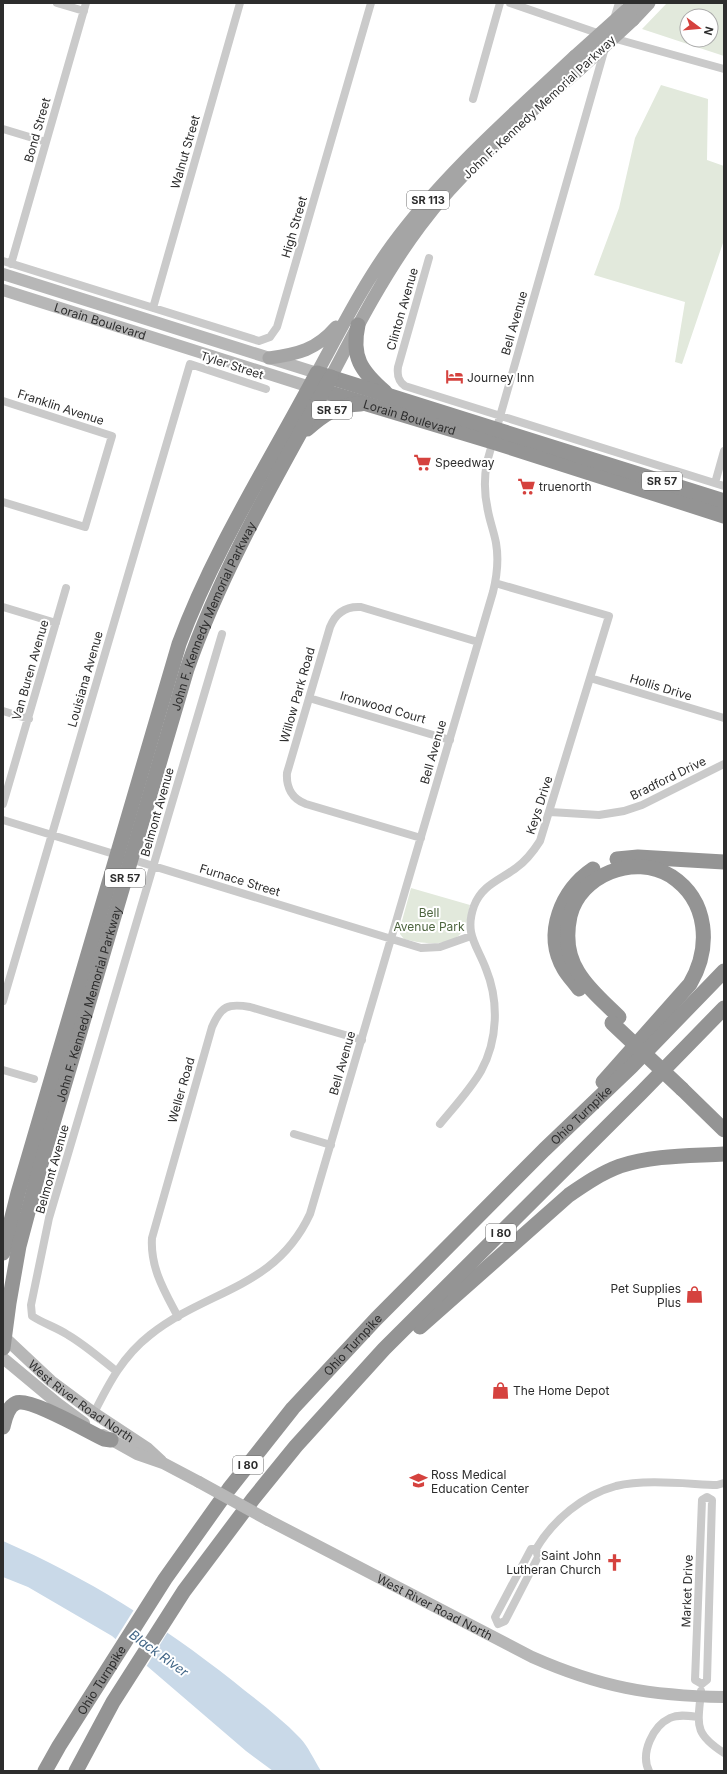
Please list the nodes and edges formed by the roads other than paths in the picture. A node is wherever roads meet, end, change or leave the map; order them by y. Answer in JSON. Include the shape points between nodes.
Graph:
{"nodes":[{"id":1,"x":57,"y":3,"type":"edge"},
{"id":2,"x":86,"y":3,"type":"edge"},
{"id":3,"x":240,"y":3,"type":"edge"},
{"id":4,"x":371,"y":3,"type":"edge"},
{"id":5,"x":500,"y":3,"type":"edge"},
{"id":6,"x":510,"y":3,"type":"edge"},
{"id":7,"x":619,"y":3,"type":"edge"},
{"id":8,"x":648,"y":3,"type":"edge"},
{"id":9,"x":634,"y":4,"type":"edge"},
{"id":10,"x":84,"y":12,"type":"junction"},
{"id":11,"x":608,"y":37,"type":"junction"},
{"id":12,"x":724,"y":69,"type":"edge"},
{"id":13,"x":473,"y":99,"type":"dead end"},
{"id":14,"x":3,"y":129,"type":"edge"},
{"id":15,"x":46,"y":142,"type":"junction"},
{"id":16,"x":429,"y":258,"type":"dead end"},
{"id":17,"x":7,"y":262,"type":"edge"},
{"id":18,"x":3,"y":274,"type":"edge"},
{"id":19,"x":3,"y":290,"type":"edge"},
{"id":20,"x":352,"y":307,"type":"junction"},
{"id":21,"x":154,"y":308,"type":"junction"},
{"id":22,"x":358,"y":325,"type":"junction"},
{"id":23,"x":269,"y":358,"type":"junction"},
{"id":24,"x":190,"y":364,"type":"joint"},
{"id":25,"x":398,"y":368,"type":"joint"},
{"id":26,"x":324,"y":375,"type":"junction"},
{"id":27,"x":266,"y":389,"type":"dead end"},
{"id":28,"x":316,"y":389,"type":"junction"},
{"id":29,"x":388,"y":395,"type":"junction"},
{"id":30,"x":3,"y":401,"type":"edge"},
{"id":31,"x":373,"y":406,"type":"junction"},
{"id":32,"x":496,"y":429,"type":"junction"},
{"id":33,"x":299,"y":437,"type":"junction"},
{"id":34,"x":724,"y":450,"type":"edge"},
{"id":35,"x":715,"y":483,"type":"junction"},
{"id":36,"x":724,"y":486,"type":"edge"},
{"id":37,"x":724,"y":501,"type":"edge"},
{"id":38,"x":3,"y":502,"type":"edge"},
{"id":39,"x":724,"y":516,"type":"edge"},
{"id":40,"x":495,"y":583,"type":"junction"},
{"id":41,"x":66,"y":588,"type":"dead end"},
{"id":42,"x":3,"y":607,"type":"edge"},
{"id":43,"x":56,"y":623,"type":"junction"},
{"id":44,"x":222,"y":634,"type":"dead end"},
{"id":45,"x":478,"y":642,"type":"junction"},
{"id":46,"x":590,"y":678,"type":"junction"},
{"id":47,"x":309,"y":698,"type":"junction"},
{"id":48,"x":3,"y":711,"type":"edge"},
{"id":49,"x":28,"y":718,"type":"junction"},
{"id":50,"x":724,"y":718,"type":"edge"},
{"id":51,"x":450,"y":740,"type":"junction"},
{"id":52,"x":724,"y":764,"type":"edge"},
{"id":53,"x":3,"y":804,"type":"edge"},
{"id":54,"x":550,"y":812,"type":"junction"},
{"id":55,"x":3,"y":820,"type":"edge"},
{"id":56,"x":52,"y":835,"type":"junction"},
{"id":57,"x":421,"y":838,"type":"junction"},
{"id":58,"x":123,"y":857,"type":"junction"},
{"id":59,"x":724,"y":862,"type":"edge"},
{"id":60,"x":153,"y":866,"type":"junction"},
{"id":61,"x":471,"y":936,"type":"junction"},
{"id":62,"x":391,"y":939,"type":"junction"},
{"id":63,"x":724,"y":971,"type":"edge"},
{"id":64,"x":3,"y":1001,"type":"edge"},
{"id":65,"x":724,"y":1008,"type":"edge"},
{"id":66,"x":616,"y":1020,"type":"junction"},
{"id":67,"x":362,"y":1040,"type":"junction"},
{"id":68,"x":3,"y":1070,"type":"edge"},
{"id":69,"x":34,"y":1079,"type":"dead end"},
{"id":70,"x":684,"y":1086,"type":"junction"},
{"id":71,"x":724,"y":1118,"type":"edge"},
{"id":72,"x":440,"y":1124,"type":"dead end"},
{"id":73,"x":724,"y":1130,"type":"edge"},
{"id":74,"x":294,"y":1134,"type":"dead end"},
{"id":75,"x":331,"y":1145,"type":"junction"},
{"id":76,"x":544,"y":1150,"type":"junction"},
{"id":77,"x":724,"y":1154,"type":"edge"},
{"id":78,"x":3,"y":1253,"type":"edge"},
{"id":79,"x":178,"y":1317,"type":"junction"},
{"id":80,"x":4,"y":1341,"type":"edge"},
{"id":81,"x":3,"y":1358,"type":"edge"},
{"id":82,"x":116,"y":1371,"type":"junction"},
{"id":83,"x":94,"y":1413,"type":"junction"},
{"id":84,"x":3,"y":1427,"type":"edge"},
{"id":85,"x":111,"y":1440,"type":"junction"},
{"id":86,"x":283,"y":1462,"type":"junction"},
{"id":87,"x":163,"y":1464,"type":"junction"},
{"id":88,"x":724,"y":1483,"type":"edge"},
{"id":89,"x":707,"y":1485,"type":"junction"},
{"id":90,"x":707,"y":1497,"type":"junction"},
{"id":91,"x":492,"y":1636,"type":"junction"},
{"id":92,"x":702,"y":1684,"type":"junction"},
{"id":93,"x":700,"y":1696,"type":"junction"},
{"id":94,"x":724,"y":1697,"type":"edge"},
{"id":95,"x":698,"y":1717,"type":"junction"},
{"id":96,"x":724,"y":1753,"type":"edge"},
{"id":97,"x":45,"y":1771,"type":"edge"},
{"id":98,"x":76,"y":1771,"type":"edge"},
{"id":99,"x":649,"y":1771,"type":"edge"}],
"edges":[{"from":1,"to":10,"type":"street"},
{"from":2,"to":10,"type":"street","name":"Bond Street"},
{"from":3,"to":21,"type":"street","name":"Walnut Street"},
{"from":4,"to":21,"type":"street","name":"High Street","via":[[275,333],[259,341]]},
{"from":5,"to":13,"type":"street"},
{"from":6,"to":11,"type":"street"},
{"from":7,"to":11,"type":"street","name":"Bell Avenue"},
{"from":8,"to":22,"type":"main road","name":"John F. Kennedy Memorial Parkway","number":"SR 113","bridge":true,"via":[[633,20],[465,174],[421,225],[391,268]]},
{"from":9,"to":20,"type":"main road","name":"John F. Kennedy Memorial Parkway","number":"SR 113","bridge":true,"via":[[474,151],[439,188],[392,244]]},
{"from":10,"to":15,"type":"street","name":"Bond Street"},
{"from":11,"to":12,"type":"street"},
{"from":11,"to":32,"type":"street","name":"Bell Avenue"},
{"from":14,"to":15,"type":"street"},
{"from":15,"to":17,"type":"street","name":"Bond Street"},
{"from":16,"to":25,"type":"street","name":"Clinton Avenue"},
{"from":17,"to":21,"type":"street"},
{"from":18,"to":23,"type":"street","name":"Lorain Boulevard"},
{"from":19,"to":28,"type":"street","name":"Lorain Boulevard"},
{"from":20,"to":23,"type":"main road","via":[[325,339],[313,347],[299,353]]},
{"from":20,"to":26,"type":"main road","name":"John F. Kennedy Memorial Parkway","number":"SR 113"},
{"from":22,"to":26,"type":"main road","name":"John F. Kennedy Memorial Parkway","number":"SR 113"},
{"from":22,"to":29,"type":"highway","via":[[356,351],[360,364],[366,375]]},
{"from":23,"to":26,"type":"street","name":"Lorain Boulevard"},
{"from":24,"to":27,"type":"street","name":"Tyler Street"},
{"from":24,"to":56,"type":"street","name":"Louisiana Avenue"},
{"from":25,"to":32,"type":"street","name":"Lorain Boulevard","via":[[398,378],[405,386]]},
{"from":26,"to":28,"type":"highway","name":"John F. Kennedy Memorial Parkway","number":"SR 57"},
{"from":26,"to":29,"type":"highway","name":"Lorain Boulevard","number":"SR 57"},
{"from":28,"to":31,"type":"highway","name":"Lorain Boulevard"},
{"from":28,"to":33,"type":"highway","name":"John F. Kennedy Memorial Parkway"},
{"from":28,"to":58,"type":"highway","name":"John F. Kennedy Memorial Parkway","number":"SR 57","via":[[231,531],[186,625],[173,663]]},
{"from":29,"to":32,"type":"highway","name":"Lorain Boulevard","number":"SR 57"},
{"from":30,"to":38,"type":"street","name":"Franklin Avenue","via":[[112,436],[85,527]]},
{"from":31,"to":32,"type":"highway","name":"Lorain Boulevard","number":"SR 57"},
{"from":31,"to":33,"type":"highway","number":"SR 57","via":[[345,405],[332,410],[320,417]]},
{"from":32,"to":35,"type":"street","name":"Lorain Boulevard"},
{"from":32,"to":37,"type":"highway","name":"Lorain Boulevard","number":"SR 57"},
{"from":32,"to":39,"type":"highway","name":"Lorain Boulevard","number":"SR 57"},
{"from":32,"to":40,"type":"street","name":"Bell Avenue","via":[[487,463],[485,483],[486,502],[497,549]]},
{"from":33,"to":58,"type":"highway","name":"John F. Kennedy Memorial Parkway","number":"SR 57","via":[[232,562],[201,629]]},
{"from":34,"to":35,"type":"street"},
{"from":35,"to":36,"type":"street","name":"Lorain Boulevard"},
{"from":40,"to":45,"type":"street","name":"Bell Avenue"},
{"from":40,"to":46,"type":"street","name":"Keys Drive","via":[[609,616]]},
{"from":41,"to":43,"type":"street","name":"Van Buren Avenue"},
{"from":42,"to":43,"type":"street"},
{"from":43,"to":49,"type":"street","name":"Van Buren Avenue"},
{"from":44,"to":60,"type":"street","name":"Belmont Avenue"},
{"from":45,"to":47,"type":"street","name":"Willow Park Road","via":[[362,608],[347,608],[332,622]]},
{"from":45,"to":51,"type":"street","name":"Bell Avenue"},
{"from":46,"to":50,"type":"street","name":"Hollis Drive"},
{"from":46,"to":54,"type":"street","name":"Keys Drive"},
{"from":47,"to":51,"type":"street","name":"Ironwood Court"},
{"from":47,"to":57,"type":"street","name":"Willow Park Road","via":[[287,773],[291,793],[306,804]]},
{"from":48,"to":49,"type":"street"},
{"from":49,"to":53,"type":"street","name":"Van Buren Avenue"},
{"from":51,"to":57,"type":"street","name":"Bell Avenue"},
{"from":52,"to":54,"type":"street","name":"Bradford Drive","via":[[642,805],[624,811],[599,815]]},
{"from":54,"to":61,"type":"street","name":"Keys Drive","via":[[533,852],[515,869],[492,882],[481,893],[474,906]]},
{"from":55,"to":56,"type":"street","name":"Furnace Street"},
{"from":56,"to":58,"type":"street","name":"Furnace Street"},
{"from":56,"to":64,"type":"street","name":"Louisiana Avenue"},
{"from":57,"to":62,"type":"street","name":"Bell Avenue"},
{"from":58,"to":60,"type":"street","name":"Furnace Street"},
{"from":58,"to":78,"type":"highway","name":"John F. Kennedy Memorial Parkway","number":"SR 57","via":[[18,1193]]},
{"from":58,"to":80,"type":"highway","name":"John F. Kennedy Memorial Parkway","number":"SR 57","via":[[25,1222],[15,1267]]},
{"from":59,"to":66,"type":"highway","via":[[620,858],[587,873],[565,896],[556,929],[556,944],[563,968],[570,979]]},
{"from":60,"to":62,"type":"street","name":"Furnace Street"},
{"from":60,"to":82,"type":"street","name":"Belmont Avenue","via":[[49,1218],[31,1305],[32,1316],[44,1324],[62,1330]]},
{"from":61,"to":62,"type":"street","name":"Furnace Street","via":[[431,949]]},
{"from":61,"to":72,"type":"street","via":[[491,986],[495,1010],[493,1036],[489,1054],[481,1070]]},
{"from":62,"to":67,"type":"street","name":"Bell Avenue"},
{"from":63,"to":76,"type":"highway","name":"Ohio Turnpike","number":"I 80","via":[[632,1066]]},
{"from":65,"to":86,"type":"highway","name":"Ohio Turnpike","number":"I 80","via":[[384,1349]]},
{"from":66,"to":70,"type":"highway"},
{"from":66,"to":76,"type":"highway","via":[[577,971],[569,953],[569,922],[574,904],[597,878],[622,869],[652,869],[677,881],[696,904],[704,933],[700,964],[690,984]]},
{"from":67,"to":75,"type":"street","name":"Bell Avenue"},
{"from":67,"to":79,"type":"street","name":"Weller Road","via":[[250,1007],[225,1007],[217,1014],[152,1238],[152,1259],[156,1272]]},
{"from":68,"to":69,"type":"street"},
{"from":70,"to":71,"type":"highway"},
{"from":70,"to":73,"type":"highway"},
{"from":74,"to":75,"type":"street"},
{"from":75,"to":79,"type":"street","name":"Bell Avenue","via":[[310,1214],[300,1234],[286,1252],[260,1273]]},
{"from":76,"to":97,"type":"highway","name":"Ohio Turnpike","number":"I 80","via":[[376,1319],[293,1408],[229,1489],[165,1579]]},
{"from":77,"to":86,"type":"highway","via":[[648,1159],[619,1166],[589,1181],[569,1195],[393,1351]]},
{"from":79,"to":82,"type":"street","name":"Bell Avenue","via":[[140,1343]]},
{"from":80,"to":83,"type":"street","name":"West River Road North"},
{"from":81,"to":85,"type":"street","name":"West River Road North","via":[[57,1403]]},
{"from":82,"to":83,"type":"street","name":"Bell Avenue"},
{"from":83,"to":87,"type":"street","name":"West River Road North","via":[[147,1448]]},
{"from":84,"to":85,"type":"highway","via":[[9,1409],[20,1402],[35,1406]]},
{"from":85,"to":87,"type":"street","name":"West River Road North"},
{"from":86,"to":98,"type":"highway","name":"Ohio Turnpike","number":"I 80","via":[[184,1591],[113,1702]]},
{"from":87,"to":91,"type":"street","name":"West River Road North","bridge":true},
{"from":88,"to":89,"type":"street"},
{"from":89,"to":90,"type":"street","name":"Market Drive"},
{"from":89,"to":91,"type":"street","via":[[638,1483],[593,1495],[577,1505],[556,1523],[536,1549],[531,1549],[495,1617],[498,1624]]},
{"from":90,"to":92,"type":"street","name":"Market Drive","via":[[712,1500],[711,1546],[707,1680]]},
{"from":90,"to":92,"type":"street","name":"Market Drive","via":[[702,1500],[695,1680]]},
{"from":91,"to":93,"type":"street","name":"West River Road North","via":[[562,1670],[593,1681],[658,1694]]},
{"from":92,"to":93,"type":"street","name":"Market Drive"},
{"from":93,"to":94,"type":"street","name":"West River Road North"},
{"from":93,"to":95,"type":"street","name":"Market Drive"},
{"from":95,"to":96,"type":"street","name":"Market Drive","via":[[702,1735]]},
{"from":95,"to":99,"type":"street","via":[[669,1718],[657,1730],[646,1753]]}]}
